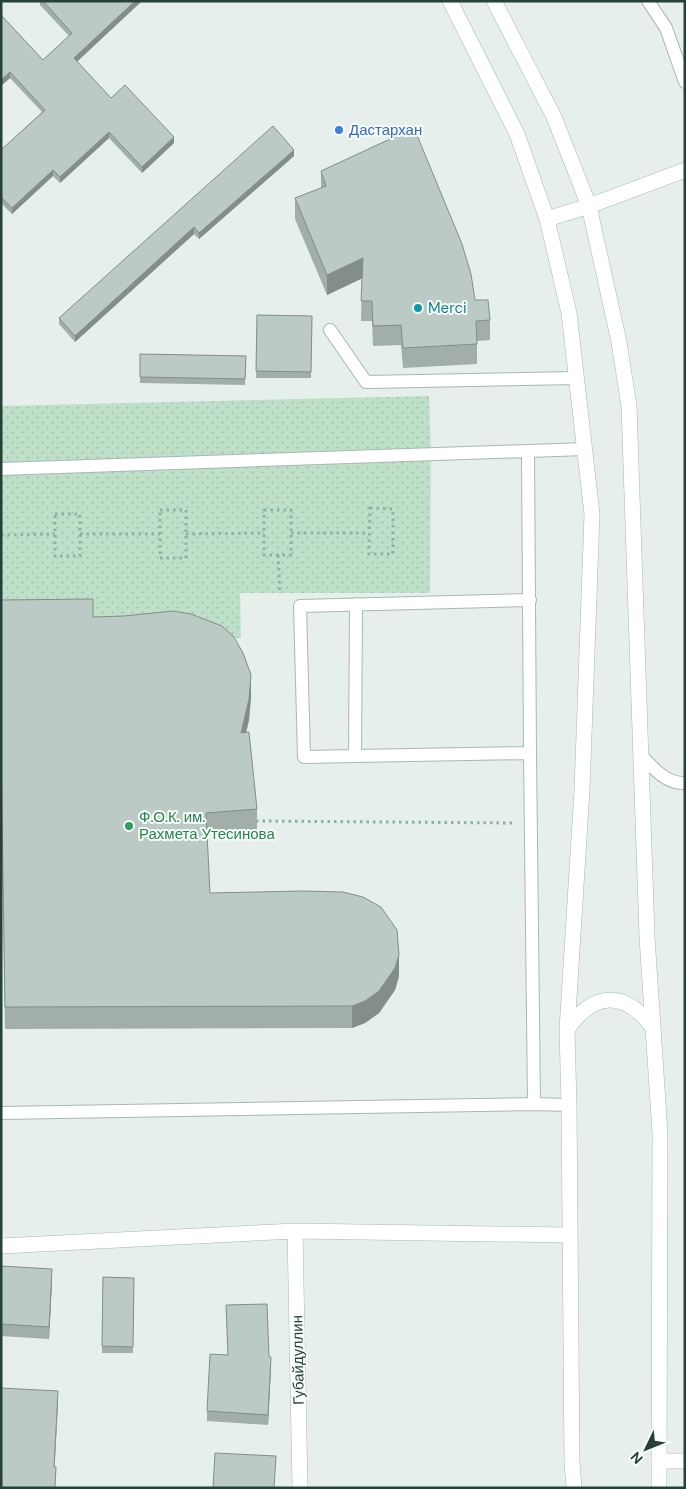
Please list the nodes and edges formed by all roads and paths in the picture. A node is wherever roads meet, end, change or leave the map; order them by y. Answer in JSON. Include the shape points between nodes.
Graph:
{"nodes":[{"id":1,"x":450,"y":1,"type":"edge"},
{"id":2,"x":494,"y":1,"type":"edge"},
{"id":3,"x":648,"y":1,"type":"edge"},
{"id":4,"x":685,"y":82,"type":"edge"},
{"id":5,"x":685,"y":170,"type":"edge"},
{"id":6,"x":589,"y":206,"type":"junction"},
{"id":7,"x":547,"y":219,"type":"junction"},
{"id":8,"x":330,"y":330,"type":"dead end"},
{"id":9,"x":577,"y":378,"type":"junction"},
{"id":10,"x":585,"y":448,"type":"junction"},
{"id":11,"x":528,"y":450,"type":"junction"},
{"id":12,"x":1,"y":469,"type":"edge"},
{"id":13,"x":291,"y":533,"type":"junction"},
{"id":14,"x":369,"y":533,"type":"junction"},
{"id":15,"x":55,"y":534,"type":"junction"},
{"id":16,"x":80,"y":534,"type":"junction"},
{"id":17,"x":160,"y":534,"type":"junction"},
{"id":18,"x":186,"y":534,"type":"junction"},
{"id":19,"x":264,"y":534,"type":"junction"},
{"id":20,"x":1,"y":535,"type":"edge"},
{"id":21,"x":278,"y":555,"type":"junction"},
{"id":22,"x":280,"y":594,"type":"dead end"},
{"id":23,"x":530,"y":600,"type":"junction"},
{"id":24,"x":356,"y":604,"type":"junction"},
{"id":25,"x":530,"y":753,"type":"junction"},
{"id":26,"x":355,"y":756,"type":"junction"},
{"id":27,"x":641,"y":756,"type":"junction"},
{"id":28,"x":685,"y":783,"type":"edge"},
{"id":29,"x":256,"y":821,"type":"edge"},
{"id":30,"x":532,"y":823,"type":"junction"},
{"id":31,"x":653,"y":1028,"type":"junction"},
{"id":32,"x":567,"y":1030,"type":"junction"},
{"id":33,"x":534,"y":1104,"type":"junction"},
{"id":34,"x":569,"y":1105,"type":"junction"},
{"id":35,"x":1,"y":1113,"type":"edge"},
{"id":36,"x":295,"y":1231,"type":"junction"},
{"id":37,"x":569,"y":1235,"type":"junction"},
{"id":38,"x":1,"y":1246,"type":"edge"},
{"id":39,"x":659,"y":1460,"type":"junction"},
{"id":40,"x":685,"y":1461,"type":"edge"},
{"id":41,"x":300,"y":1488,"type":"edge"},
{"id":42,"x":574,"y":1488,"type":"edge"},
{"id":43,"x":659,"y":1488,"type":"edge"}],
"edges":[{"from":1,"to":7,"type":"street","via":[[517,134]]},
{"from":2,"to":6,"type":"street","via":[[554,117]]},
{"from":3,"to":4,"type":"lane","via":[[666,28]]},
{"from":5,"to":6,"type":"street"},
{"from":6,"to":7,"type":"street"},
{"from":6,"to":27,"type":"street","via":[[619,342],[629,406]]},
{"from":7,"to":9,"type":"street","via":[[569,313]]},
{"from":8,"to":9,"type":"lane","via":[[366,382]]},
{"from":9,"to":10,"type":"street"},
{"from":10,"to":11,"type":"lane"},
{"from":10,"to":32,"type":"street","via":[[592,514],[582,790]]},
{"from":11,"to":12,"type":"lane"},
{"from":11,"to":23,"type":"lane"},
{"from":13,"to":14,"type":"path"},
{"from":13,"to":19,"type":"path","via":[[290,510],[264,510]]},
{"from":13,"to":21,"type":"path","via":[[291,555]]},
{"from":14,"to":14,"type":"path","via":[[369,554],[393,554],[393,508],[370,508]]},
{"from":15,"to":16,"type":"path","via":[[55,514],[80,514]]},
{"from":15,"to":16,"type":"path","via":[[55,556],[80,556]]},
{"from":15,"to":20,"type":"path"},
{"from":16,"to":17,"type":"path"},
{"from":17,"to":18,"type":"path","via":[[160,558],[186,558]]},
{"from":17,"to":18,"type":"path","via":[[160,510],[186,510]]},
{"from":18,"to":19,"type":"path"},
{"from":19,"to":21,"type":"path","via":[[264,555]]},
{"from":21,"to":22,"type":"path"},
{"from":23,"to":24,"type":"lane"},
{"from":23,"to":25,"type":"lane"},
{"from":24,"to":26,"type":"lane"},
{"from":24,"to":26,"type":"lane","via":[[300,606],[304,757]]},
{"from":25,"to":26,"type":"lane"},
{"from":25,"to":30,"type":"lane"},
{"from":27,"to":28,"type":"lane","via":[[663,778]]},
{"from":27,"to":31,"type":"street"},
{"from":29,"to":30,"type":"path"},
{"from":30,"to":33,"type":"lane"},
{"from":31,"to":32,"type":"street","via":[[646,1018],[626,1004],[607,999],[585,1009]]},
{"from":31,"to":39,"type":"street","via":[[660,1133]]},
{"from":32,"to":34,"type":"street"},
{"from":33,"to":34,"type":"lane"},
{"from":33,"to":35,"type":"lane"},
{"from":34,"to":37,"type":"street"},
{"from":36,"to":37,"type":"street"},
{"from":36,"to":38,"type":"street"},
{"from":36,"to":41,"type":"street","name":"Губайдуллин"},
{"from":37,"to":42,"type":"street"},
{"from":39,"to":40,"type":"street"},
{"from":39,"to":43,"type":"street"}]}
